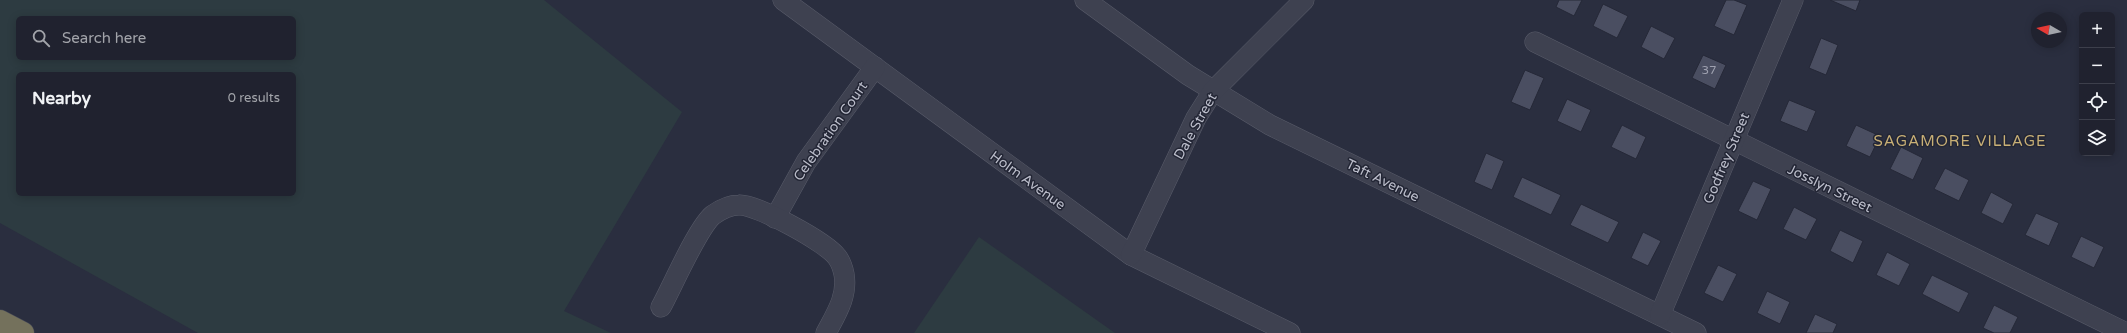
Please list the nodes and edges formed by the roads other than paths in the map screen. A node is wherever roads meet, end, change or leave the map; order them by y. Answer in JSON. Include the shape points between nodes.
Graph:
{"nodes":[{"id":1,"x":783,"y":0,"type":"edge"},
{"id":2,"x":1085,"y":0,"type":"edge"},
{"id":3,"x":1304,"y":0,"type":"edge"},
{"id":4,"x":1792,"y":0,"type":"edge"},
{"id":5,"x":1535,"y":42,"type":"dead end"},
{"id":6,"x":875,"y":67,"type":"junction"},
{"id":7,"x":1213,"y":91,"type":"junction"},
{"id":8,"x":1734,"y":140,"type":"junction"},
{"id":9,"x":775,"y":218,"type":"junction"},
{"id":10,"x":1131,"y":255,"type":"junction"},
{"id":11,"x":661,"y":307,"type":"dead end"},
{"id":12,"x":1660,"y":315,"type":"junction"},
{"id":13,"x":0,"y":321,"type":"edge"},
{"id":14,"x":23,"y":333,"type":"edge"},
{"id":15,"x":826,"y":333,"type":"edge"},
{"id":16,"x":1290,"y":333,"type":"edge"},
{"id":17,"x":1696,"y":333,"type":"edge"},
{"id":18,"x":2126,"y":333,"type":"edge"}],
"edges":[{"from":1,"to":6,"type":"street","name":"Holm Avenue"},
{"from":2,"to":7,"type":"street","name":"Taft Avenue","via":[[1188,76]]},
{"from":3,"to":7,"type":"street","name":"Dale Street"},
{"from":4,"to":8,"type":"street","name":"Godfrey Street"},
{"from":5,"to":8,"type":"street","name":"Josslyn Street"},
{"from":6,"to":9,"type":"street","name":"Celebration Court","via":[[806,162]]},
{"from":6,"to":10,"type":"street","name":"Holm Avenue"},
{"from":7,"to":10,"type":"street","name":"Dale Street","via":[[1196,118]]},
{"from":7,"to":12,"type":"street","name":"Taft Avenue","via":[[1270,125]]},
{"from":8,"to":12,"type":"street","name":"Godfrey Street"},
{"from":8,"to":18,"type":"street","name":"Josslyn Street"},
{"from":9,"to":11,"type":"street","via":[[751,207],[738,205],[724,208],[713,215],[703,227]]},
{"from":9,"to":15,"type":"street","via":[[824,246],[836,256],[844,272],[842,303]]},
{"from":10,"to":16,"type":"street","name":"Holm Avenue"},
{"from":12,"to":17,"type":"street","name":"Taft Avenue"},
{"from":13,"to":14,"type":"highway"}]}
